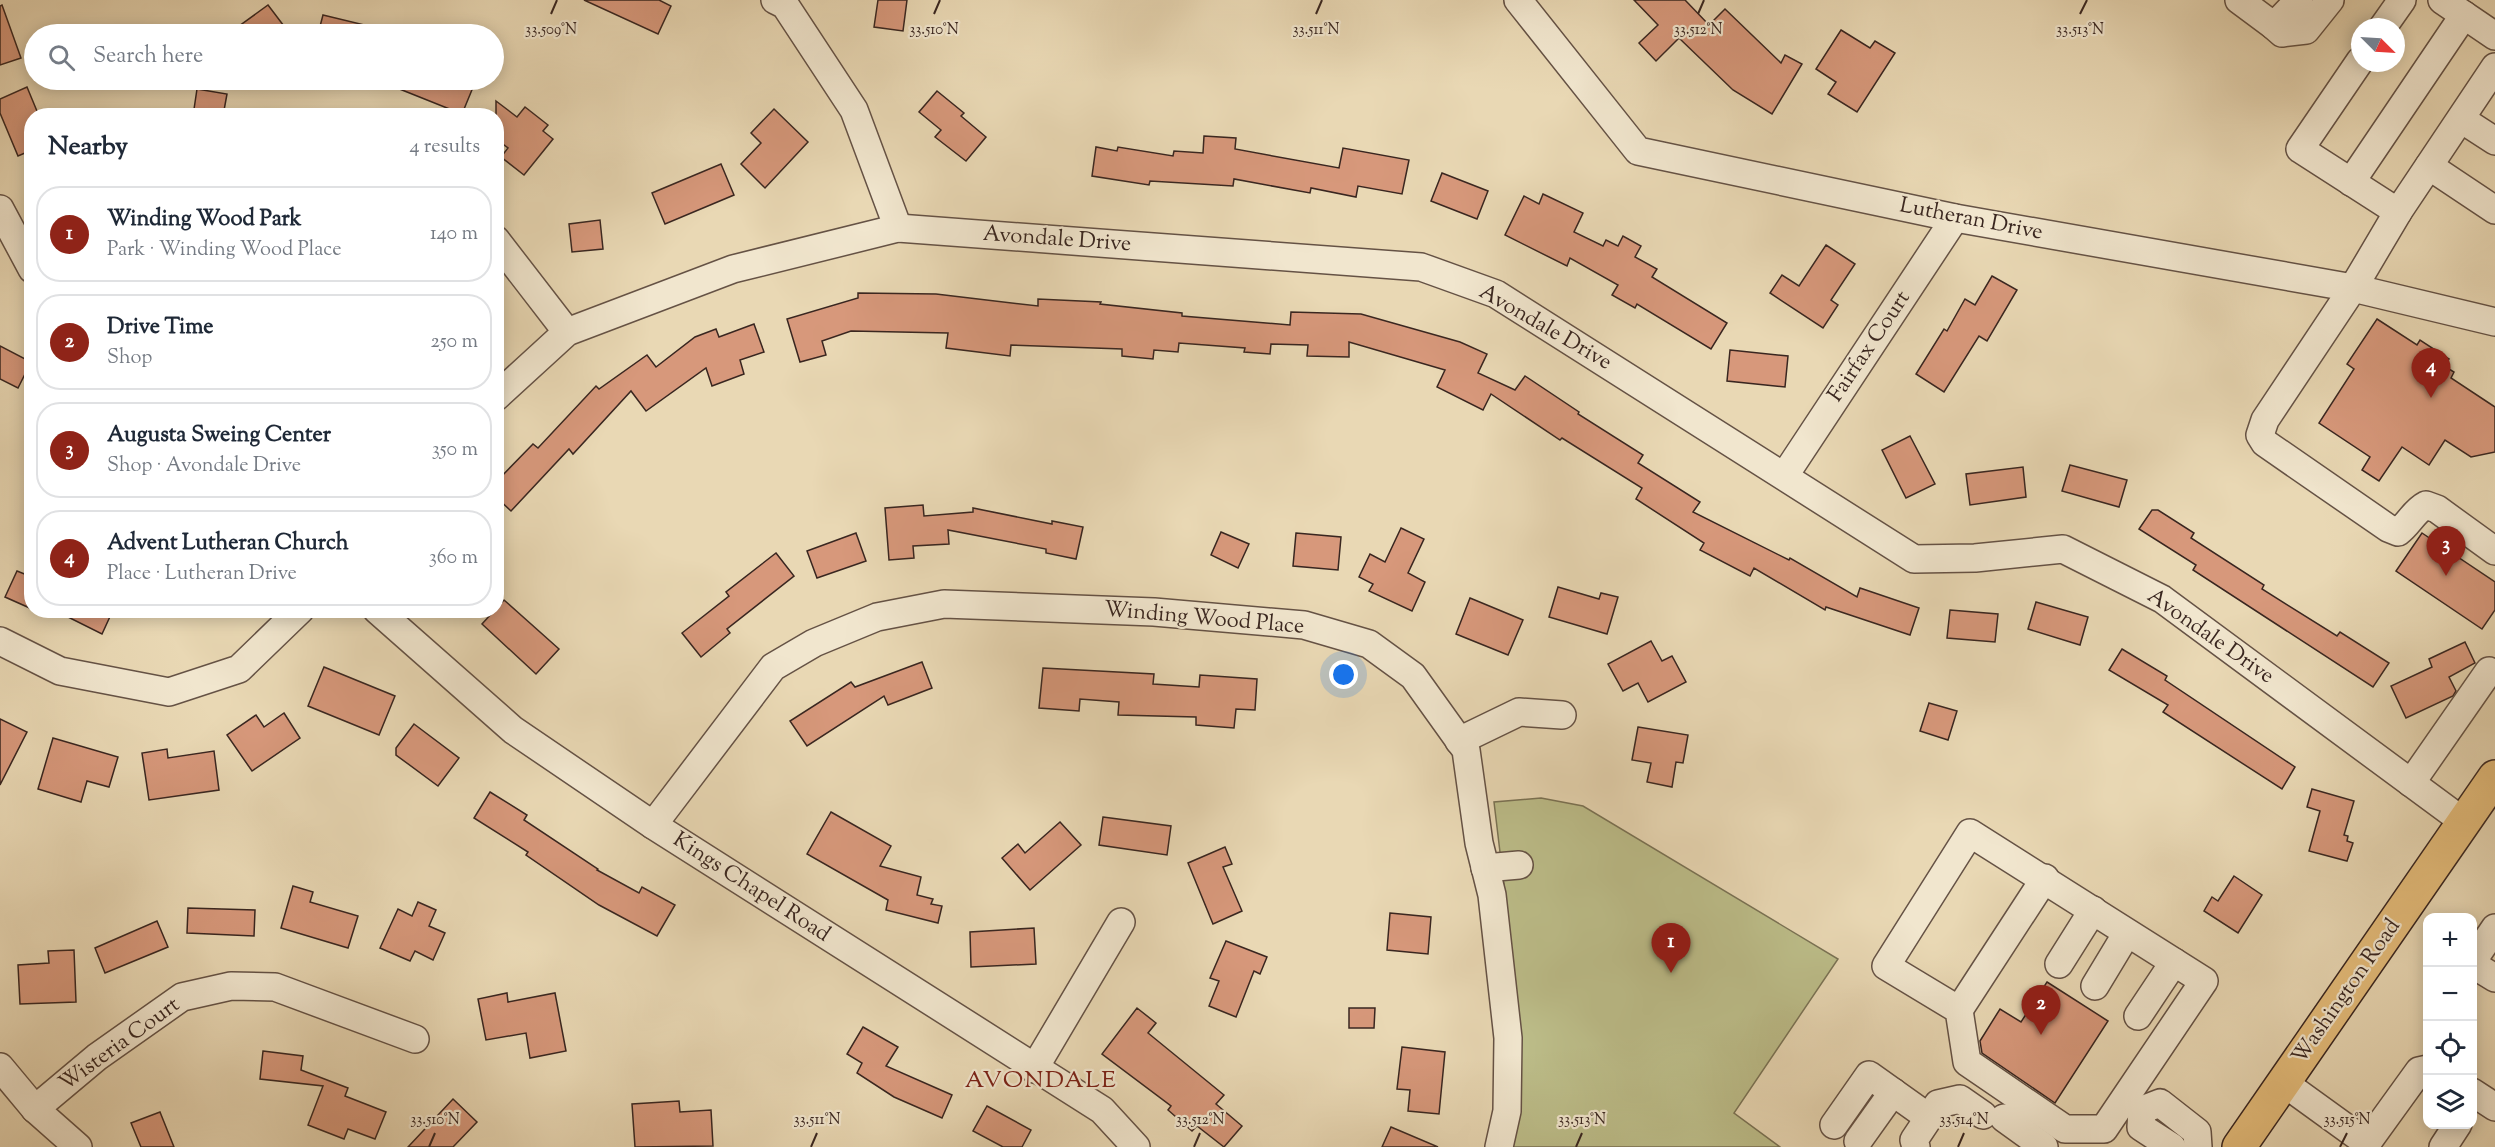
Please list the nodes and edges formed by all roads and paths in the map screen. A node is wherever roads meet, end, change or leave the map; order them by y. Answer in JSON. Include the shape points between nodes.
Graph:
{"nodes":[{"id":1,"x":1518,"y":0,"type":"edge"},
{"id":2,"x":2239,"y":0,"type":"edge"},
{"id":3,"x":2299,"y":0,"type":"edge"},
{"id":4,"x":2330,"y":0,"type":"edge"},
{"id":5,"x":2402,"y":0,"type":"edge"},
{"id":6,"x":783,"y":2,"type":"edge"},
{"id":7,"x":2453,"y":7,"type":"edge"},
{"id":8,"x":2390,"y":18,"type":"edge"},
{"id":9,"x":2274,"y":26,"type":"junction"},
{"id":10,"x":2495,"y":36,"type":"edge"},
{"id":11,"x":2495,"y":67,"type":"edge"},
{"id":12,"x":2352,"y":72,"type":"edge"},
{"id":13,"x":2461,"y":119,"type":"junction"},
{"id":14,"x":2495,"y":141,"type":"edge"},
{"id":15,"x":2429,"y":166,"type":"junction"},
{"id":16,"x":2351,"y":182,"type":"junction"},
{"id":17,"x":0,"y":209,"type":"edge"},
{"id":18,"x":2495,"y":210,"type":"edge"},
{"id":19,"x":2398,"y":212,"type":"junction"},
{"id":20,"x":1955,"y":218,"type":"junction"},
{"id":21,"x":898,"y":228,"type":"junction"},
{"id":22,"x":504,"y":250,"type":"edge"},
{"id":23,"x":24,"y":254,"type":"edge"},
{"id":24,"x":2353,"y":288,"type":"junction"},
{"id":25,"x":2495,"y":322,"type":"edge"},
{"id":26,"x":567,"y":332,"type":"junction"},
{"id":27,"x":504,"y":390,"type":"edge"},
{"id":28,"x":1785,"y":475,"type":"junction"},
{"id":29,"x":2495,"y":552,"type":"edge"},
{"id":30,"x":292,"y":618,"type":"edge"},
{"id":31,"x":386,"y":618,"type":"edge"},
{"id":32,"x":0,"y":641,"type":"edge"},
{"id":33,"x":2489,"y":670,"type":"dead end"},
{"id":34,"x":1562,"y":715,"type":"dead end"},
{"id":35,"x":1459,"y":741,"type":"junction"},
{"id":36,"x":2495,"y":777,"type":"edge"},
{"id":37,"x":2411,"y":783,"type":"junction"},
{"id":38,"x":2464,"y":822,"type":"junction"},
{"id":39,"x":653,"y":825,"type":"junction"},
{"id":40,"x":1519,"y":865,"type":"dead end"},
{"id":41,"x":1485,"y":868,"type":"junction"},
{"id":42,"x":2045,"y":878,"type":"junction"},
{"id":43,"x":2093,"y":910,"type":"junction"},
{"id":44,"x":1121,"y":922,"type":"dead end"},
{"id":45,"x":2495,"y":928,"type":"edge"},
{"id":46,"x":2127,"y":933,"type":"junction"},
{"id":47,"x":2174,"y":962,"type":"junction"},
{"id":48,"x":2060,"y":964,"type":"dead end"},
{"id":49,"x":2495,"y":978,"type":"edge"},
{"id":50,"x":2095,"y":986,"type":"dead end"},
{"id":51,"x":1959,"y":1010,"type":"junction"},
{"id":52,"x":2138,"y":1016,"type":"dead end"},
{"id":53,"x":415,"y":1039,"type":"dead end"},
{"id":54,"x":0,"y":1067,"type":"edge"},
{"id":55,"x":1034,"y":1069,"type":"junction"},
{"id":56,"x":2423,"y":1070,"type":"edge"},
{"id":57,"x":2284,"y":1083,"type":"junction"},
{"id":58,"x":1893,"y":1092,"type":"junction"},
{"id":59,"x":2133,"y":1104,"type":"junction"},
{"id":60,"x":35,"y":1109,"type":"junction"},
{"id":61,"x":1928,"y":1117,"type":"junction"},
{"id":62,"x":1834,"y":1125,"type":"dead end"},
{"id":63,"x":2455,"y":1129,"type":"edge"},
{"id":64,"x":1858,"y":1141,"type":"dead end"},
{"id":65,"x":2368,"y":1146,"type":"edge"},
{"id":66,"x":78,"y":1147,"type":"edge"},
{"id":67,"x":1136,"y":1147,"type":"edge"},
{"id":68,"x":1499,"y":1147,"type":"edge"},
{"id":69,"x":1916,"y":1147,"type":"edge"},
{"id":70,"x":2044,"y":1147,"type":"edge"},
{"id":71,"x":2172,"y":1147,"type":"edge"},
{"id":72,"x":2198,"y":1147,"type":"edge"},
{"id":73,"x":2239,"y":1147,"type":"edge"},
{"id":74,"x":2443,"y":1147,"type":"edge"}],
"edges":[{"from":1,"to":20,"type":"street","name":"Lutheran Drive","via":[[1638,151]]},
{"from":2,"to":9,"type":"street"},
{"from":3,"to":9,"type":"street"},
{"from":4,"to":9,"type":"street","via":[[2306,30],[2282,33]]},
{"from":5,"to":8,"type":"street"},
{"from":6,"to":21,"type":"street","via":[[854,110]]},
{"from":7,"to":10,"type":"street"},
{"from":7,"to":16,"type":"street"},
{"from":11,"to":13,"type":"street"},
{"from":12,"to":16,"type":"street","via":[[2300,149]]},
{"from":13,"to":14,"type":"street"},
{"from":13,"to":15,"type":"street"},
{"from":15,"to":18,"type":"street"},
{"from":15,"to":19,"type":"street"},
{"from":16,"to":19,"type":"street"},
{"from":17,"to":23,"type":"street"},
{"from":19,"to":24,"type":"street"},
{"from":20,"to":24,"type":"street","name":"Lutheran Drive"},
{"from":20,"to":28,"type":"street","name":"Fairfax Court"},
{"from":21,"to":26,"type":"street","name":"Avondale Drive","via":[[733,269]]},
{"from":21,"to":28,"type":"street","name":"Avondale Drive","via":[[1421,267],[1496,294]]},
{"from":22,"to":26,"type":"street"},
{"from":24,"to":25,"type":"street","name":"Lutheran Drive"},
{"from":24,"to":29,"type":"street","via":[[2265,420],[2260,435],[2265,443],[2388,528],[2398,532],[2426,505]]},
{"from":26,"to":27,"type":"street","name":"Avondale Drive"},
{"from":28,"to":37,"type":"street","name":"Avondale Drive","via":[[1914,559],[1976,558],[2063,549],[2162,599]]},
{"from":30,"to":32,"type":"street","via":[[239,669],[169,692],[60,671]]},
{"from":31,"to":39,"type":"street","name":"Kings Chapel Road","via":[[513,730]]},
{"from":33,"to":37,"type":"street"},
{"from":34,"to":35,"type":"street","via":[[1519,712]]},
{"from":35,"to":39,"type":"street","name":"Winding Wood Place","via":[[1413,675],[1369,644],[1304,625],[1154,612],[944,604],[877,617],[814,643],[773,667]]},
{"from":35,"to":41,"type":"street","name":"Winding Wood Place","via":[[1466,750]]},
{"from":36,"to":38,"type":"main road","name":"Washington Road"},
{"from":37,"to":38,"type":"street","name":"Avondale Drive"},
{"from":38,"to":57,"type":"main road","name":"Washington Road"},
{"from":39,"to":55,"type":"street","name":"Kings Chapel Road"},
{"from":40,"to":41,"type":"street"},
{"from":41,"to":68,"type":"street","name":"Winding Wood Place","via":[[1492,895],[1508,1038],[1508,1111]]},
{"from":42,"to":43,"type":"street"},
{"from":42,"to":51,"type":"street"},
{"from":42,"to":51,"type":"street","via":[[1971,833],[1964,842],[1886,966]]},
{"from":43,"to":46,"type":"street"},
{"from":43,"to":48,"type":"street"},
{"from":44,"to":55,"type":"street"},
{"from":45,"to":49,"type":"street","via":[[2476,956],[2477,966]]},
{"from":46,"to":47,"type":"street"},
{"from":46,"to":50,"type":"street"},
{"from":47,"to":52,"type":"street"},
{"from":47,"to":59,"type":"street","via":[[2204,981]]},
{"from":51,"to":59,"type":"street","via":[[1967,1062],[2065,1129],[2104,1129]]},
{"from":53,"to":60,"type":"street","name":"Wisteria Court","via":[[275,987],[231,986],[182,997],[97,1057]]},
{"from":54,"to":60,"type":"street"},
{"from":55,"to":67,"type":"street","name":"Kings Chapel Road","via":[[1102,1110]]},
{"from":56,"to":65,"type":"street"},
{"from":57,"to":65,"type":"street"},
{"from":57,"to":73,"type":"main road","name":"Washington Road"},
{"from":58,"to":61,"type":"street"},
{"from":58,"to":62,"type":"street","via":[[1869,1075]]},
{"from":58,"to":64,"type":"street"},
{"from":59,"to":71,"type":"street","via":[[2141,1127]]},
{"from":59,"to":72,"type":"street","via":[[2160,1103],[2197,1132]]},
{"from":60,"to":66,"type":"street"},
{"from":61,"to":69,"type":"street","via":[[1914,1140]]},
{"from":61,"to":70,"type":"street","via":[[1938,1104],[1960,1099]]},
{"from":63,"to":74,"type":"street"}]}
